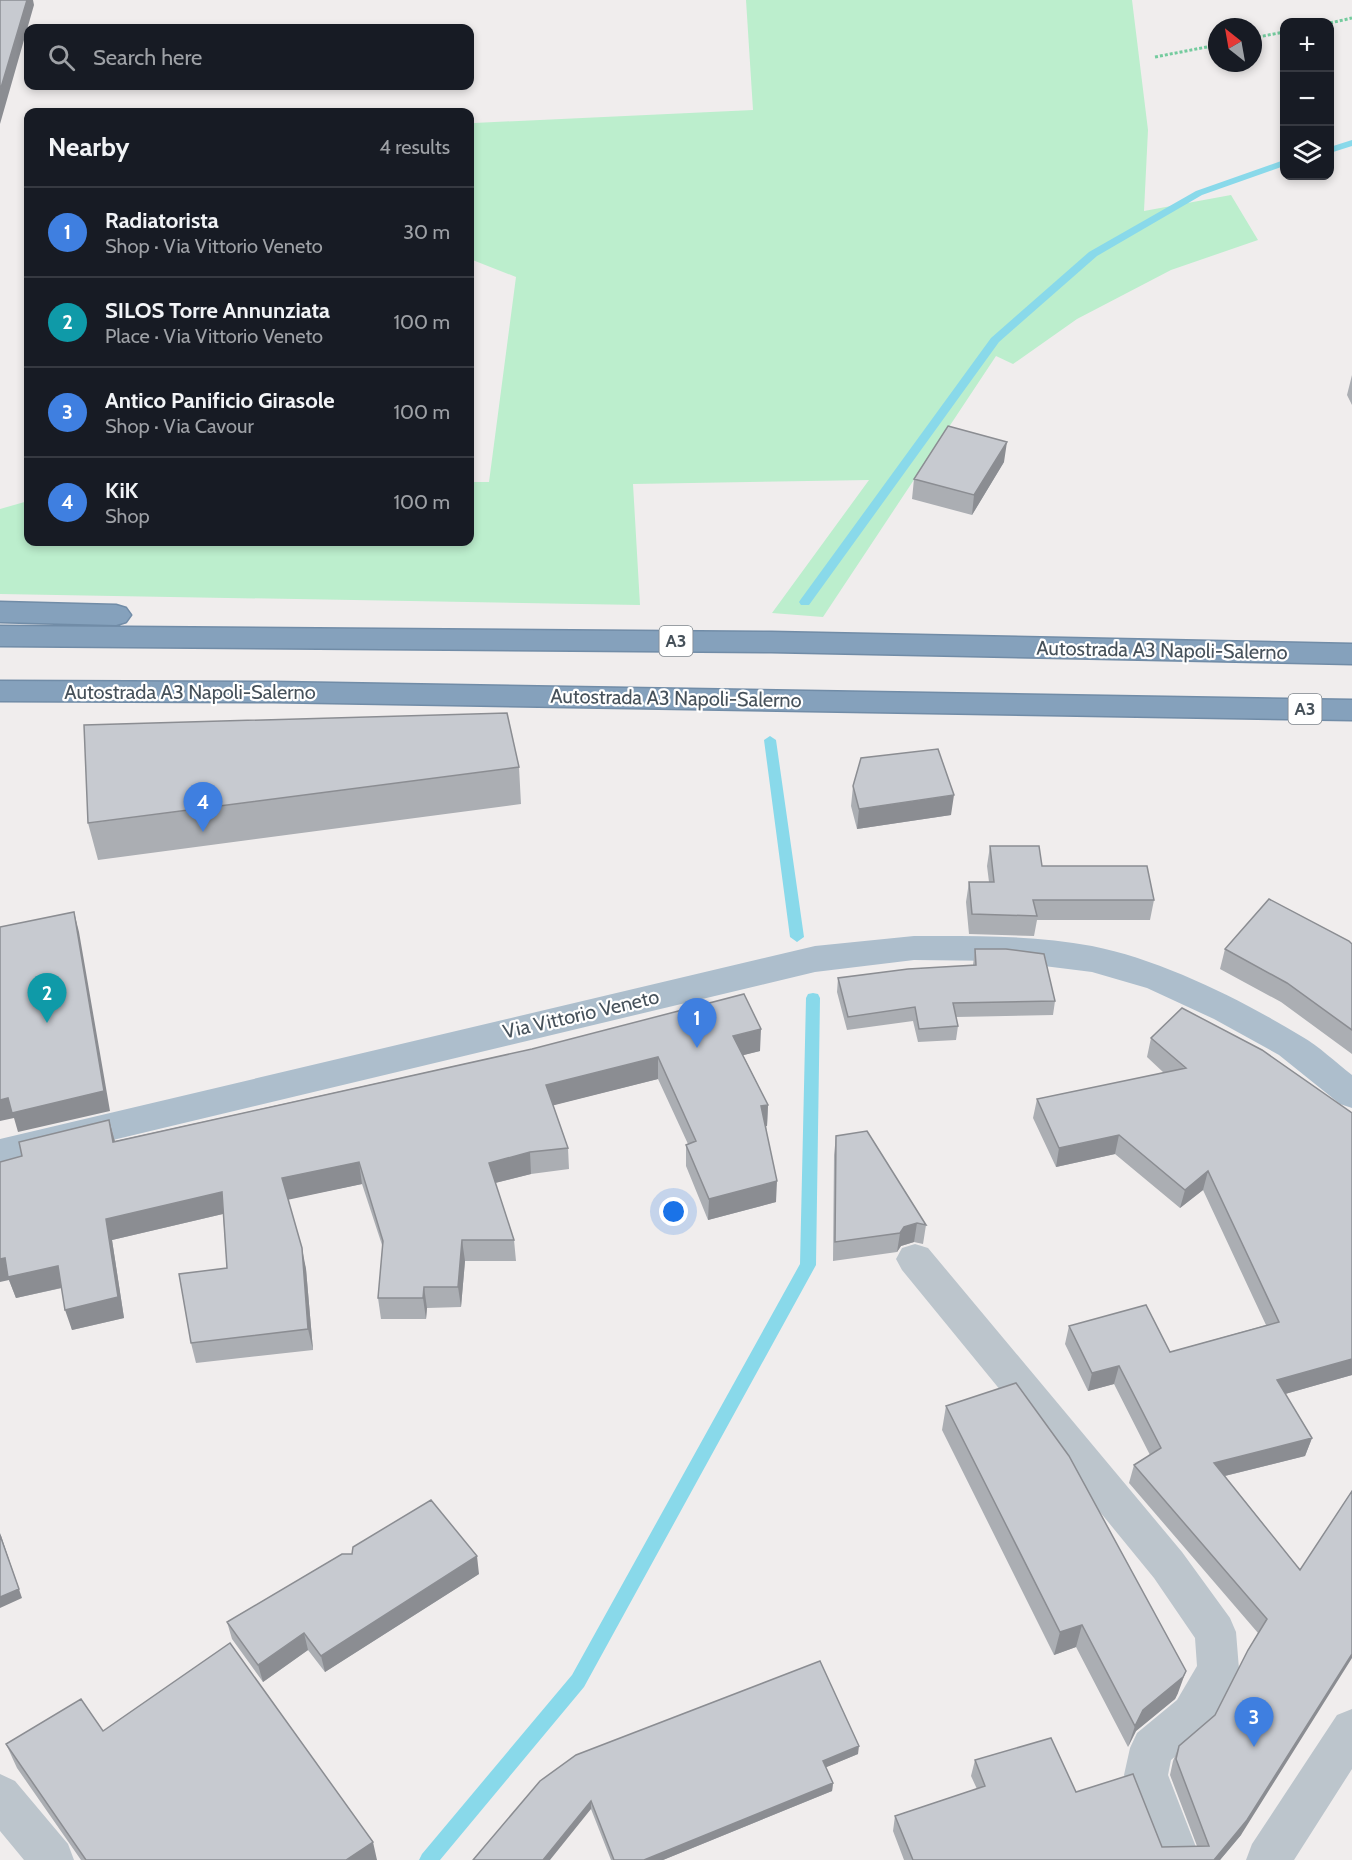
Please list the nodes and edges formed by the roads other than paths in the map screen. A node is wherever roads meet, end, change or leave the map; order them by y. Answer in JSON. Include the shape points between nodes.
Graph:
{"nodes":[{"id":1,"x":0,"y":612,"type":"edge"},
{"id":2,"x":0,"y":636,"type":"edge"},
{"id":3,"x":305,"y":637,"type":"junction"},
{"id":4,"x":1352,"y":654,"type":"edge"},
{"id":5,"x":0,"y":691,"type":"edge"},
{"id":6,"x":1352,"y":710,"type":"edge"},
{"id":7,"x":1352,"y":1094,"type":"edge"},
{"id":8,"x":0,"y":1153,"type":"edge"},
{"id":9,"x":915,"y":1258,"type":"dead end"},
{"id":10,"x":1352,"y":1730,"type":"edge"},
{"id":11,"x":0,"y":1796,"type":"edge"},
{"id":12,"x":52,"y":1860,"type":"edge"},
{"id":13,"x":1179,"y":1860,"type":"edge"},
{"id":14,"x":1268,"y":1860,"type":"edge"}],
"edges":[{"from":1,"to":3,"type":"highway","via":[[149,616]]},
{"from":2,"to":3,"type":"highway","name":"Autostrada A3 Napoli-Salerno","number":"A3"},
{"from":3,"to":4,"type":"highway","name":"Autostrada A3 Napoli-Salerno","number":"A3"},
{"from":5,"to":6,"type":"highway","name":"Autostrada A3 Napoli-Salerno","number":"A3","via":[[308,692]]},
{"from":7,"to":8,"type":"main road","name":"Via Vittorio Veneto","via":[[1291,1046],[1158,979],[1092,959],[1004,949],[914,948],[815,959]]},
{"from":9,"to":13,"type":"street","via":[[1168,1565],[1215,1632],[1218,1669],[1192,1714],[1152,1748],[1146,1775]]},
{"from":10,"to":14,"type":"street"},
{"from":11,"to":12,"type":"street"}]}
